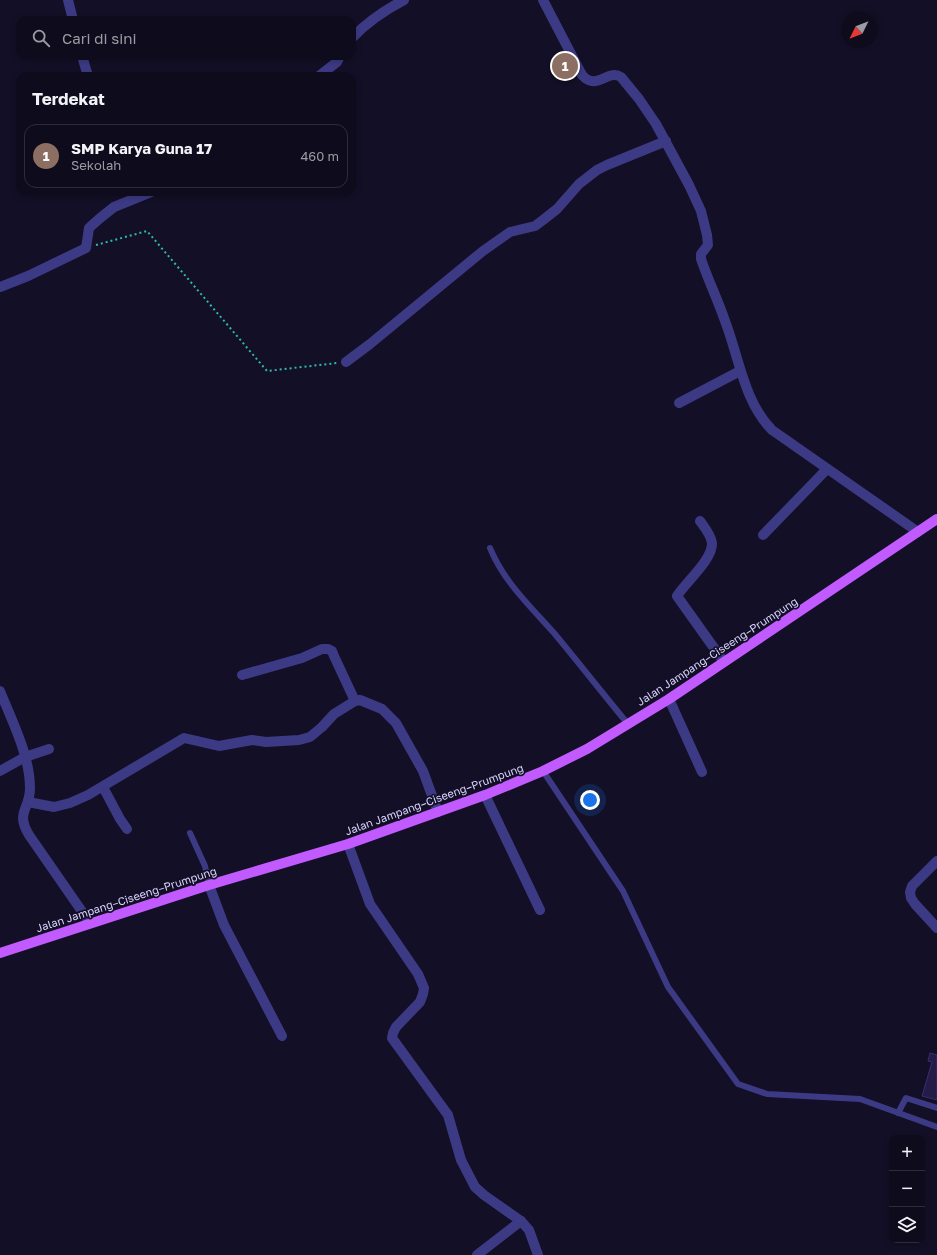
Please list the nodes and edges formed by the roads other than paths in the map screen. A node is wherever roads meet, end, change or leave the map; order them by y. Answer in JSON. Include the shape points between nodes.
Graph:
{"nodes":[{"id":1,"x":68,"y":0,"type":"edge"},
{"id":2,"x":404,"y":0,"type":"edge"},
{"id":3,"x":543,"y":0,"type":"edge"},
{"id":4,"x":72,"y":16,"type":"edge"},
{"id":5,"x":356,"y":35,"type":"edge"},
{"id":6,"x":83,"y":60,"type":"edge"},
{"id":7,"x":338,"y":60,"type":"edge"},
{"id":8,"x":87,"y":72,"type":"edge"},
{"id":9,"x":324,"y":72,"type":"edge"},
{"id":10,"x":666,"y":142,"type":"junction"},
{"id":11,"x":139,"y":196,"type":"edge"},
{"id":12,"x":0,"y":287,"type":"edge"},
{"id":13,"x":346,"y":362,"type":"road end"},
{"id":14,"x":740,"y":371,"type":"junction"},
{"id":15,"x":679,"y":403,"type":"dead end"},
{"id":16,"x":827,"y":469,"type":"junction"},
{"id":17,"x":937,"y":519,"type":"edge"},
{"id":18,"x":700,"y":521,"type":"dead end"},
{"id":19,"x":918,"y":532,"type":"junction"},
{"id":20,"x":763,"y":535,"type":"dead end"},
{"id":21,"x":490,"y":548,"type":"dead end"},
{"id":22,"x":724,"y":662,"type":"junction"},
{"id":23,"x":242,"y":675,"type":"dead end"},
{"id":24,"x":0,"y":691,"type":"edge"},
{"id":25,"x":669,"y":699,"type":"junction"},
{"id":26,"x":355,"y":701,"type":"junction"},
{"id":27,"x":628,"y":724,"type":"junction"},
{"id":28,"x":49,"y":749,"type":"dead end"},
{"id":29,"x":24,"y":757,"type":"junction"},
{"id":30,"x":0,"y":771,"type":"edge"},
{"id":31,"x":543,"y":771,"type":"junction"},
{"id":32,"x":702,"y":772,"type":"dead end"},
{"id":33,"x":103,"y":787,"type":"junction"},
{"id":34,"x":485,"y":795,"type":"junction"},
{"id":35,"x":28,"y":802,"type":"junction"},
{"id":36,"x":438,"y":812,"type":"junction"},
{"id":37,"x":127,"y":829,"type":"dead end"},
{"id":38,"x":190,"y":833,"type":"dead end"},
{"id":39,"x":348,"y":844,"type":"junction"},
{"id":40,"x":937,"y":861,"type":"edge"},
{"id":41,"x":209,"y":885,"type":"junction"},
{"id":42,"x":540,"y":910,"type":"dead end"},
{"id":43,"x":90,"y":923,"type":"junction"},
{"id":44,"x":937,"y":928,"type":"edge"},
{"id":45,"x":0,"y":953,"type":"edge"},
{"id":46,"x":282,"y":1036,"type":"dead end"},
{"id":47,"x":937,"y":1108,"type":"edge"},
{"id":48,"x":898,"y":1113,"type":"junction"},
{"id":49,"x":937,"y":1127,"type":"edge"},
{"id":50,"x":521,"y":1221,"type":"junction"},
{"id":51,"x":477,"y":1255,"type":"edge"},
{"id":52,"x":538,"y":1255,"type":"edge"}],
"edges":[{"from":1,"to":4,"type":"street"},
{"from":2,"to":5,"type":"street","via":[[375,18]]},
{"from":3,"to":10,"type":"street","via":[[585,79],[593,82],[618,74],[647,110]]},
{"from":6,"to":8,"type":"street"},
{"from":7,"to":9,"type":"street"},
{"from":10,"to":13,"type":"street","via":[[597,170],[543,220],[535,226],[510,232],[488,247]]},
{"from":10,"to":14,"type":"street","via":[[703,216],[708,245],[701,254],[701,259],[726,323]]},
{"from":11,"to":12,"type":"street","via":[[114,207],[89,228],[86,248]]},
{"from":14,"to":15,"type":"street"},
{"from":14,"to":16,"type":"street","via":[[767,425]]},
{"from":16,"to":19,"type":"street"},
{"from":16,"to":20,"type":"street"},
{"from":17,"to":19,"type":"main road","name":"Jalan Jampang–Ciseeng–Prumpung"},
{"from":18,"to":22,"type":"street","via":[[709,533],[711,552],[677,596]]},
{"from":19,"to":22,"type":"main road","name":"Jalan Jampang–Ciseeng–Prumpung"},
{"from":21,"to":27,"type":"lane","via":[[500,569],[515,590]]},
{"from":22,"to":25,"type":"main road","name":"Jalan Jampang–Ciseeng–Prumpung"},
{"from":23,"to":26,"type":"street","via":[[328,649],[332,651]]},
{"from":24,"to":29,"type":"street"},
{"from":25,"to":27,"type":"main road","name":"Jalan Jampang–Ciseeng–Prumpung"},
{"from":25,"to":32,"type":"street"},
{"from":26,"to":33,"type":"street","via":[[334,714],[310,737],[300,740],[252,740],[219,746],[184,738]]},
{"from":26,"to":36,"type":"street","via":[[360,700],[382,709],[396,723],[424,771]]},
{"from":27,"to":31,"type":"main road","name":"Jalan Jampang–Ciseeng–Prumpung","via":[[587,749]]},
{"from":28,"to":29,"type":"street"},
{"from":29,"to":30,"type":"street"},
{"from":29,"to":35,"type":"street","via":[[30,782]]},
{"from":31,"to":34,"type":"main road","name":"Jalan Jampang–Ciseeng–Prumpung"},
{"from":31,"to":48,"type":"lane","via":[[623,891],[668,987],[738,1084],[768,1094],[860,1099]]},
{"from":33,"to":35,"type":"street","via":[[59,806]]},
{"from":33,"to":37,"type":"street"},
{"from":34,"to":36,"type":"main road","name":"Jalan Jampang–Ciseeng–Prumpung"},
{"from":34,"to":42,"type":"street"},
{"from":35,"to":43,"type":"street","via":[[22,817],[25,828]]},
{"from":36,"to":39,"type":"main road","name":"Jalan Jampang–Ciseeng–Prumpung"},
{"from":38,"to":41,"type":"lane","via":[[205,866]]},
{"from":39,"to":41,"type":"main road","name":"Jalan Jampang–Ciseeng–Prumpung"},
{"from":39,"to":50,"type":"street","via":[[370,904],[418,974],[424,988],[420,1002],[396,1027],[392,1038],[448,1115],[460,1160],[475,1187]]},
{"from":40,"to":44,"type":"street","via":[[912,886],[910,892],[915,904]]},
{"from":41,"to":43,"type":"main road","name":"Jalan Jampang–Ciseeng–Prumpung"},
{"from":41,"to":46,"type":"street","via":[[224,925]]},
{"from":43,"to":45,"type":"main road","name":"Jalan Jampang–Ciseeng–Prumpung"},
{"from":47,"to":48,"type":"lane","via":[[906,1098]]},
{"from":48,"to":49,"type":"lane"},
{"from":50,"to":51,"type":"street"},
{"from":50,"to":52,"type":"street","via":[[529,1230]]}]}
